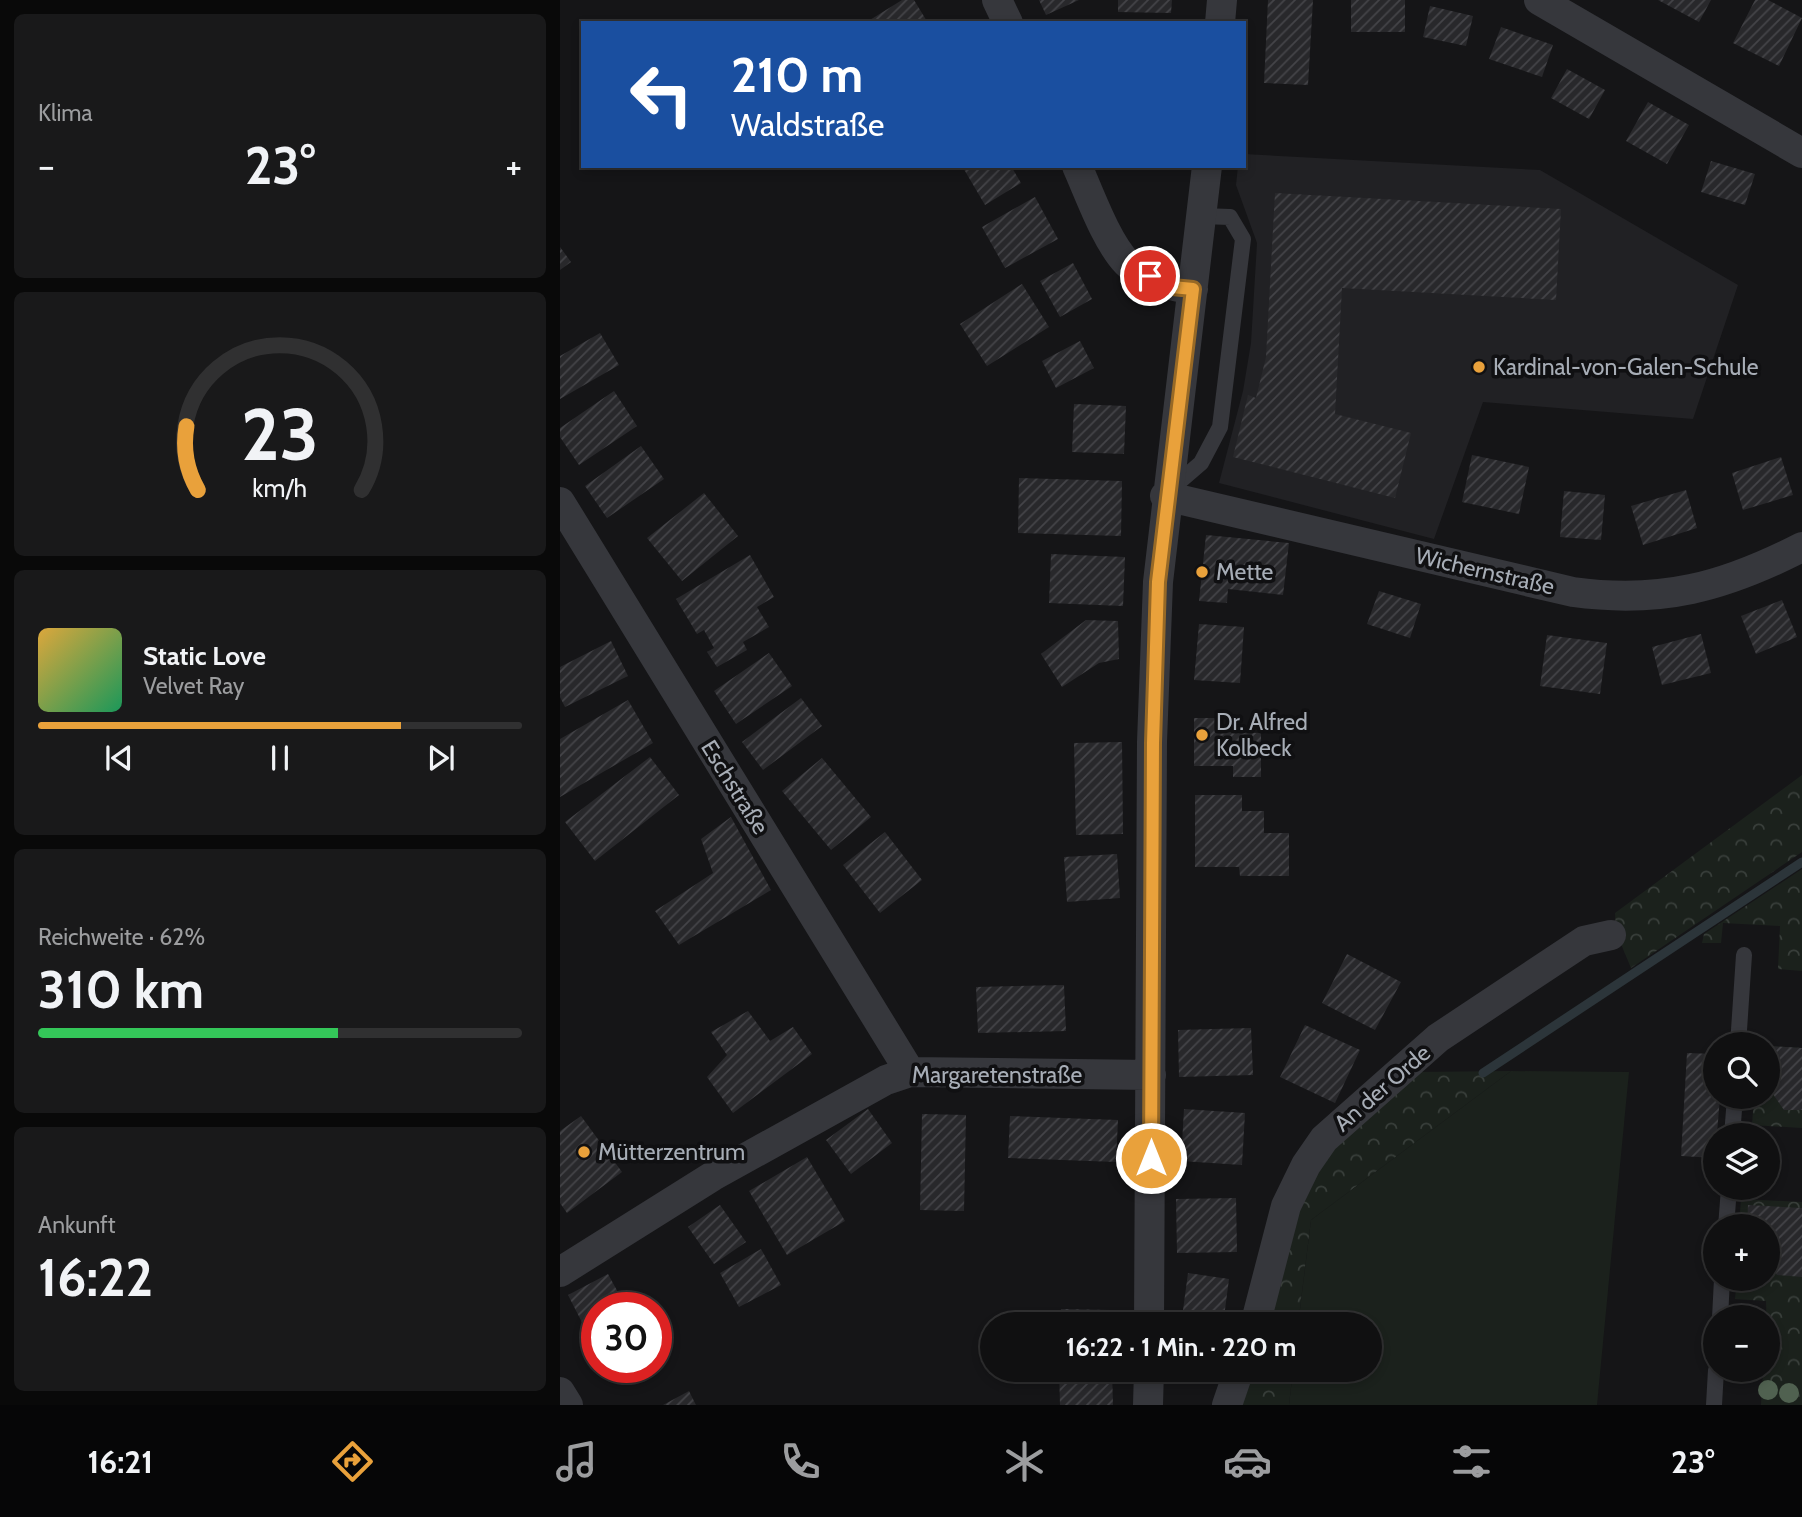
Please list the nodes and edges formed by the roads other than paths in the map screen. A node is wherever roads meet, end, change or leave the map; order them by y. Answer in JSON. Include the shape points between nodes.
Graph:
{"nodes":[{"id":1,"x":997,"y":0,"type":"edge"},
{"id":2,"x":1222,"y":0,"type":"edge"},
{"id":3,"x":1539,"y":0,"type":"edge"},
{"id":4,"x":1007,"y":21,"type":"edge"},
{"id":5,"x":1220,"y":21,"type":"edge"},
{"id":6,"x":1802,"y":153,"type":"edge"},
{"id":7,"x":1078,"y":168,"type":"edge"},
{"id":8,"x":1207,"y":168,"type":"edge"},
{"id":9,"x":1202,"y":216,"type":"junction"},
{"id":10,"x":1193,"y":289,"type":"junction"},
{"id":11,"x":1166,"y":496,"type":"junction"},
{"id":12,"x":560,"y":502,"type":"edge"},
{"id":13,"x":1802,"y":547,"type":"edge"},
{"id":14,"x":1611,"y":935,"type":"dead end"},
{"id":15,"x":1744,"y":956,"type":"dead end"},
{"id":16,"x":1739,"y":1032,"type":"edge"},
{"id":17,"x":910,"y":1072,"type":"junction"},
{"id":18,"x":1151,"y":1074,"type":"junction"},
{"id":19,"x":560,"y":1272,"type":"edge"},
{"id":20,"x":1149,"y":1312,"type":"edge"},
{"id":21,"x":1258,"y":1312,"type":"edge"},
{"id":22,"x":1149,"y":1382,"type":"edge"},
{"id":23,"x":1235,"y":1382,"type":"edge"},
{"id":24,"x":1715,"y":1382,"type":"edge"},
{"id":25,"x":560,"y":1392,"type":"edge"},
{"id":26,"x":568,"y":1405,"type":"edge"},
{"id":27,"x":1149,"y":1405,"type":"edge"},
{"id":28,"x":1227,"y":1405,"type":"edge"},
{"id":29,"x":1714,"y":1405,"type":"edge"}],
"edges":[{"from":1,"to":4,"type":"street"},
{"from":2,"to":5,"type":"street"},
{"from":3,"to":6,"type":"street"},
{"from":7,"to":10,"type":"street","via":[[1128,265],[1172,287]]},
{"from":8,"to":9,"type":"street"},
{"from":9,"to":10,"type":"street"},
{"from":9,"to":11,"type":"lane","via":[[1230,217],[1243,239],[1220,427],[1202,463]]},
{"from":10,"to":11,"type":"street"},
{"from":11,"to":13,"type":"street","name":"Wichernstraße","via":[[1605,597],[1674,595],[1740,577]]},
{"from":11,"to":18,"type":"street","via":[[1153,743]]},
{"from":12,"to":17,"type":"street","name":"Eschstraße"},
{"from":14,"to":21,"type":"street","name":"An der Orde","via":[[1584,941],[1438,1038],[1324,1139],[1286,1206]]},
{"from":15,"to":16,"type":"lane"},
{"from":17,"to":18,"type":"street","name":"Margaretenstraße"},
{"from":17,"to":19,"type":"street","name":"Margaretenstraße","via":[[886,1080],[713,1176]]},
{"from":18,"to":20,"type":"street"},
{"from":22,"to":27,"type":"street"},
{"from":23,"to":28,"type":"street"},
{"from":24,"to":29,"type":"lane"},
{"from":25,"to":26,"type":"street"}]}
